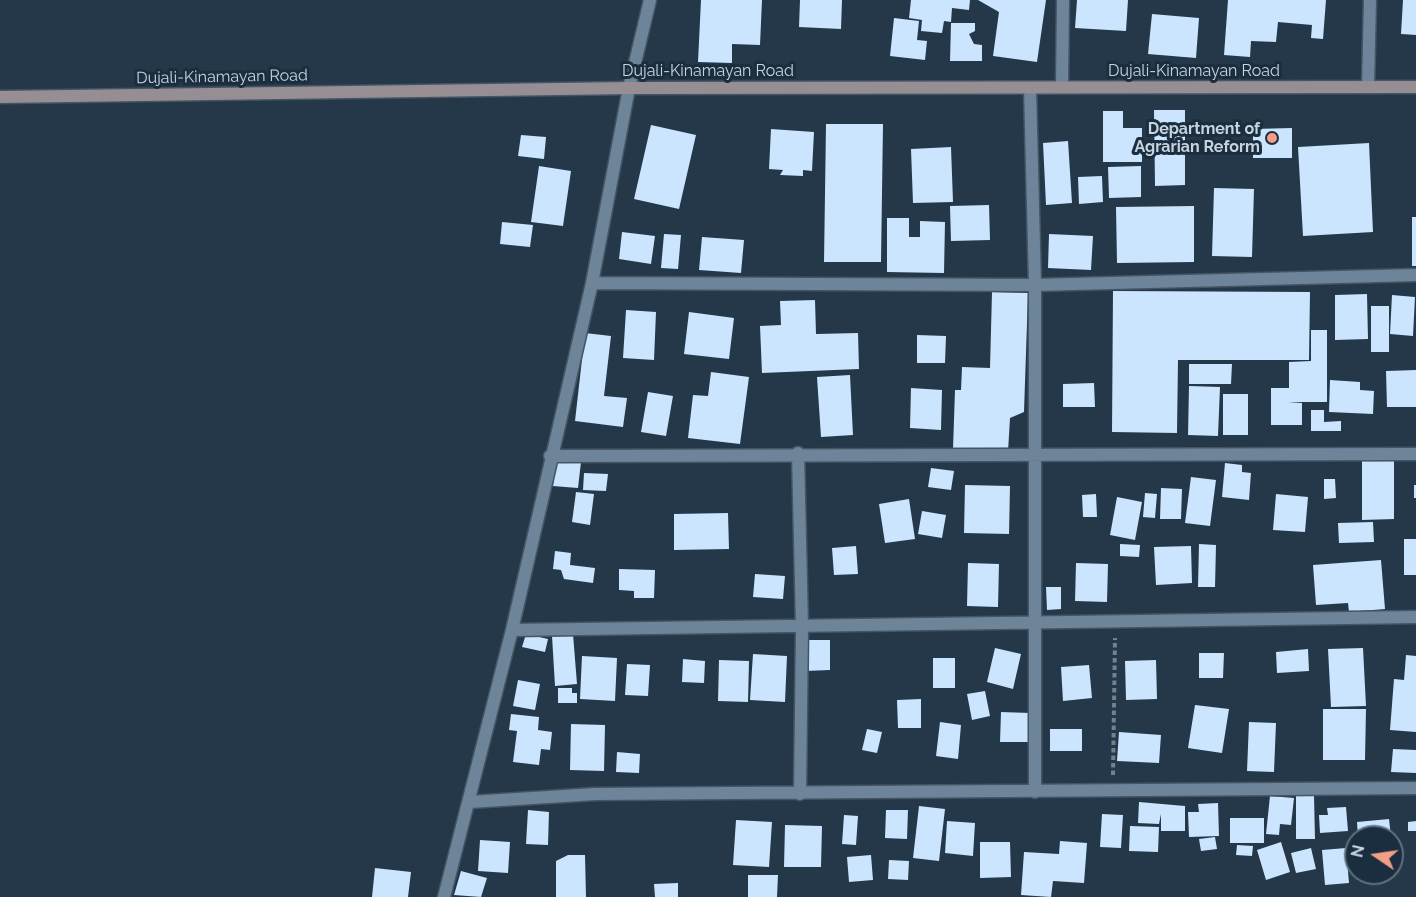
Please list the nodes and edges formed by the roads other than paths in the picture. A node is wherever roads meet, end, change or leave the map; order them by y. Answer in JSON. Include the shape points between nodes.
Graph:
{"nodes":[{"id":1,"x":650,"y":0,"type":"edge"},
{"id":2,"x":1063,"y":0,"type":"edge"},
{"id":3,"x":1370,"y":0,"type":"edge"},
{"id":4,"x":1062,"y":87,"type":"junction"},
{"id":5,"x":1368,"y":87,"type":"junction"},
{"id":6,"x":1416,"y":87,"type":"edge"},
{"id":7,"x":629,"y":88,"type":"junction"},
{"id":8,"x":1030,"y":88,"type":"junction"},
{"id":9,"x":0,"y":97,"type":"edge"},
{"id":10,"x":1416,"y":275,"type":"edge"},
{"id":11,"x":592,"y":283,"type":"junction"},
{"id":12,"x":1035,"y":285,"type":"junction"},
{"id":13,"x":798,"y":453,"type":"junction"},
{"id":14,"x":1416,"y":454,"type":"edge"},
{"id":15,"x":550,"y":456,"type":"junction"},
{"id":16,"x":1036,"y":456,"type":"junction"},
{"id":17,"x":1416,"y":617,"type":"edge"},
{"id":18,"x":1034,"y":622,"type":"junction"},
{"id":19,"x":802,"y":627,"type":"junction"},
{"id":20,"x":512,"y":630,"type":"junction"},
{"id":21,"x":1416,"y":788,"type":"edge"},
{"id":22,"x":1035,"y":792,"type":"junction"},
{"id":23,"x":800,"y":794,"type":"junction"},
{"id":24,"x":470,"y":802,"type":"junction"},
{"id":25,"x":444,"y":897,"type":"edge"}],
"edges":[{"from":1,"to":7,"type":"street"},
{"from":2,"to":4,"type":"street"},
{"from":3,"to":5,"type":"street"},
{"from":4,"to":5,"type":"main road","name":"Dujali-Kinamayan Road"},
{"from":4,"to":8,"type":"main road","name":"Dujali-Kinamayan Road"},
{"from":5,"to":6,"type":"main road","name":"Dujali-Kinamayan Road"},
{"from":7,"to":8,"type":"main road","name":"Dujali-Kinamayan Road"},
{"from":7,"to":9,"type":"main road","name":"Dujali-Kinamayan Road"},
{"from":7,"to":11,"type":"street"},
{"from":8,"to":12,"type":"street"},
{"from":10,"to":12,"type":"street"},
{"from":11,"to":12,"type":"street"},
{"from":11,"to":15,"type":"street"},
{"from":12,"to":16,"type":"street"},
{"from":13,"to":15,"type":"street"},
{"from":13,"to":16,"type":"street"},
{"from":13,"to":19,"type":"street"},
{"from":14,"to":16,"type":"street"},
{"from":15,"to":20,"type":"street"},
{"from":16,"to":18,"type":"street"},
{"from":17,"to":18,"type":"street"},
{"from":18,"to":19,"type":"street"},
{"from":18,"to":22,"type":"street"},
{"from":19,"to":20,"type":"street"},
{"from":19,"to":23,"type":"street"},
{"from":20,"to":24,"type":"street"},
{"from":21,"to":22,"type":"street"},
{"from":22,"to":23,"type":"street"},
{"from":23,"to":24,"type":"street","via":[[595,794]]},
{"from":24,"to":25,"type":"street"}]}
